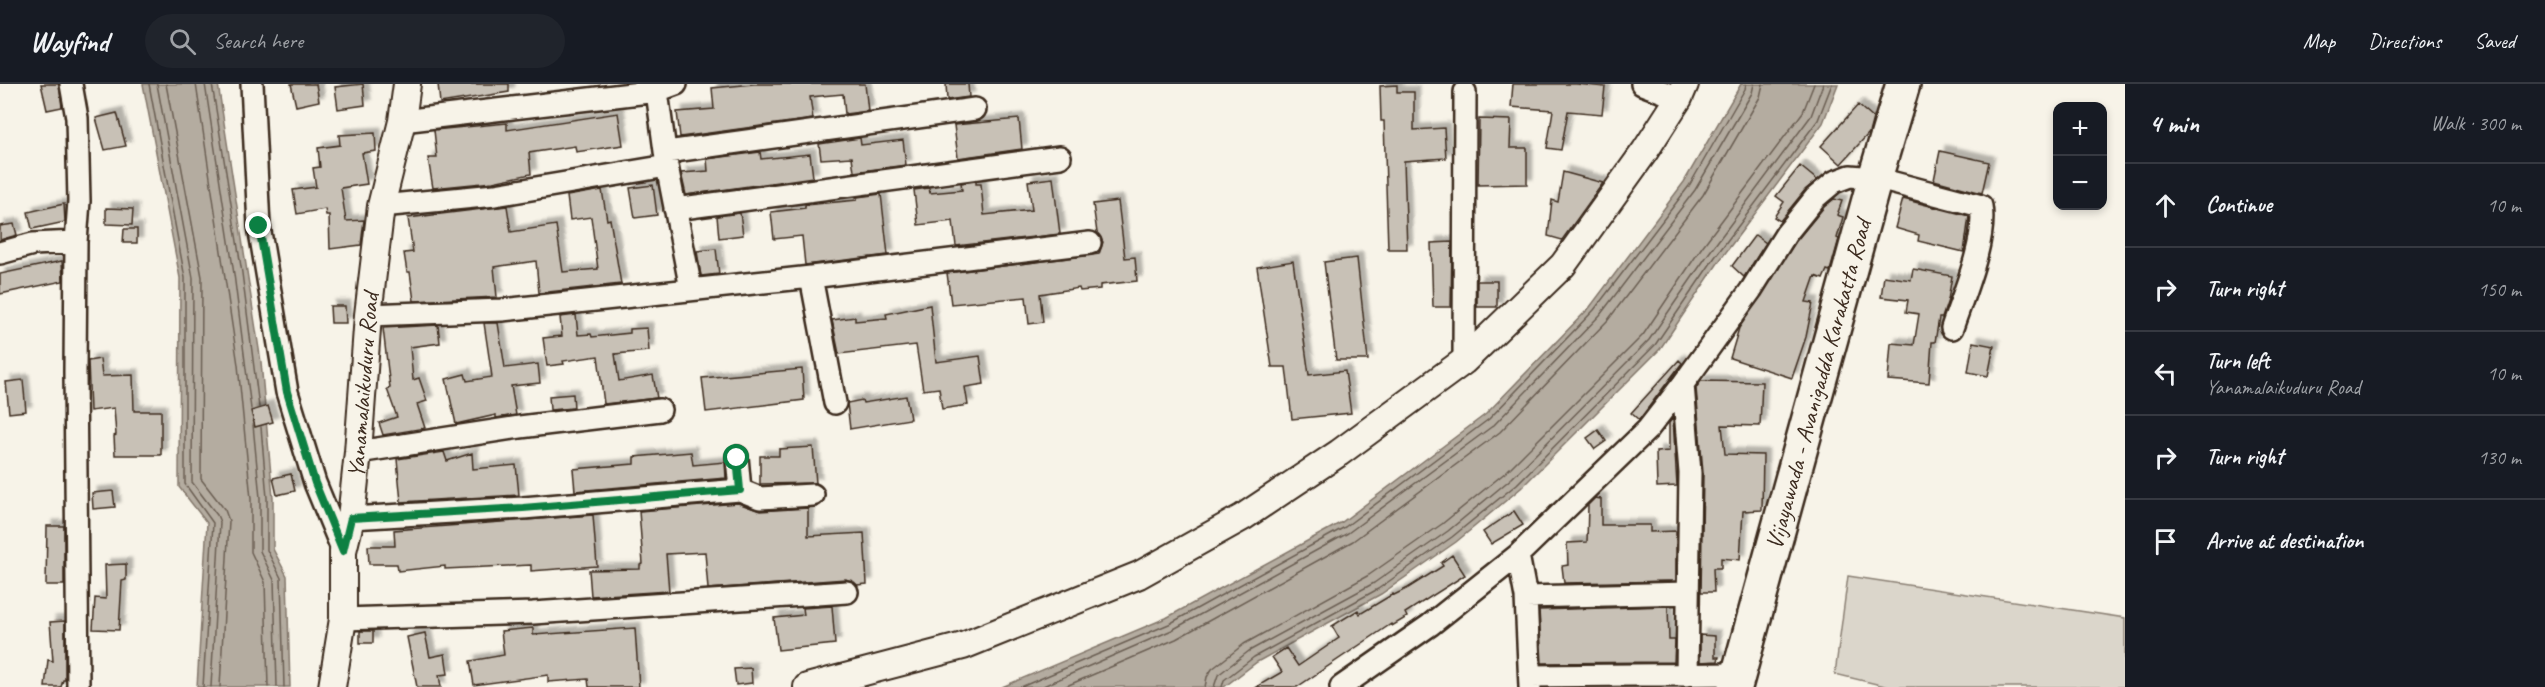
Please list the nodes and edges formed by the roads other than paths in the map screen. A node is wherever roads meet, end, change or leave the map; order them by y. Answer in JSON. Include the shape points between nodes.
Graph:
{"nodes":[{"id":1,"x":71,"y":84,"type":"edge"},
{"id":2,"x":252,"y":84,"type":"edge"},
{"id":3,"x":407,"y":84,"type":"edge"},
{"id":4,"x":1642,"y":84,"type":"edge"},
{"id":5,"x":1903,"y":84,"type":"edge"},
{"id":6,"x":663,"y":86,"type":"edge"},
{"id":7,"x":1682,"y":91,"type":"edge"},
{"id":8,"x":1465,"y":92,"type":"dead end"},
{"id":9,"x":975,"y":109,"type":"dead end"},
{"id":10,"x":402,"y":121,"type":"junction"},
{"id":11,"x":1060,"y":157,"type":"dead end"},
{"id":12,"x":667,"y":159,"type":"junction"},
{"id":13,"x":1875,"y":178,"type":"junction"},
{"id":14,"x":381,"y":206,"type":"junction"},
{"id":15,"x":675,"y":209,"type":"junction"},
{"id":16,"x":76,"y":242,"type":"junction"},
{"id":17,"x":1090,"y":243,"type":"dead end"},
{"id":18,"x":0,"y":253,"type":"edge"},
{"id":19,"x":811,"y":277,"type":"junction"},
{"id":20,"x":691,"y":289,"type":"junction"},
{"id":21,"x":368,"y":315,"type":"junction"},
{"id":22,"x":1952,"y":328,"type":"dead end"},
{"id":23,"x":1464,"y":362,"type":"junction"},
{"id":24,"x":1683,"y":384,"type":"junction"},
{"id":25,"x":835,"y":403,"type":"dead end"},
{"id":26,"x":660,"y":410,"type":"dead end"},
{"id":27,"x":358,"y":452,"type":"junction"},
{"id":28,"x":737,"y":458,"type":"dead end"},
{"id":29,"x":740,"y":490,"type":"junction"},
{"id":30,"x":813,"y":495,"type":"dead end"},
{"id":31,"x":351,"y":518,"type":"junction"},
{"id":32,"x":343,"y":551,"type":"junction"},
{"id":33,"x":1518,"y":555,"type":"junction"},
{"id":34,"x":847,"y":592,"type":"dead end"},
{"id":35,"x":1688,"y":593,"type":"junction"},
{"id":36,"x":1526,"y":597,"type":"junction"},
{"id":37,"x":343,"y":619,"type":"junction"},
{"id":38,"x":1687,"y":675,"type":"junction"},
{"id":39,"x":1736,"y":680,"type":"edge"},
{"id":40,"x":1530,"y":681,"type":"edge"},
{"id":41,"x":78,"y":687,"type":"edge"},
{"id":42,"x":332,"y":687,"type":"edge"},
{"id":43,"x":807,"y":687,"type":"edge"},
{"id":44,"x":1341,"y":687,"type":"edge"}],
"edges":[{"from":1,"to":16,"type":"street","via":[[77,118]]},
{"from":2,"to":32,"type":"street","via":[[259,226],[287,392],[315,483]]},
{"from":3,"to":10,"type":"street","name":"Yanamalaikuduru Road"},
{"from":4,"to":7,"type":"street"},
{"from":5,"to":13,"type":"main road","name":"Vijayawada - Avanigadda Karakatta Road"},
{"from":6,"to":10,"type":"street"},
{"from":6,"to":12,"type":"street"},
{"from":7,"to":23,"type":"street","via":[[1646,151],[1563,265]]},
{"from":8,"to":23,"type":"street"},
{"from":9,"to":12,"type":"street"},
{"from":10,"to":14,"type":"street","name":"Yanamalaikuduru Road"},
{"from":11,"to":15,"type":"street"},
{"from":12,"to":14,"type":"street","via":[[495,195]]},
{"from":12,"to":15,"type":"street"},
{"from":13,"to":22,"type":"street","via":[[1981,206],[1983,220],[1969,279]]},
{"from":13,"to":24,"type":"street","via":[[1850,176],[1834,182],[1815,198]]},
{"from":13,"to":39,"type":"main road","name":"Vijayawada - Avanigadda Karakatta Road"},
{"from":14,"to":21,"type":"street","name":"Yanamalaikuduru Road"},
{"from":15,"to":20,"type":"street"},
{"from":16,"to":18,"type":"street","via":[[33,244]]},
{"from":16,"to":41,"type":"street"},
{"from":17,"to":19,"type":"street"},
{"from":19,"to":20,"type":"street"},
{"from":19,"to":25,"type":"street"},
{"from":20,"to":21,"type":"street","via":[[502,310]]},
{"from":21,"to":27,"type":"street","name":"Yanamalaikuduru Road"},
{"from":23,"to":43,"type":"street","via":[[1243,517],[1140,574],[963,646]]},
{"from":24,"to":33,"type":"street","via":[[1648,429]]},
{"from":24,"to":35,"type":"street","via":[[1690,473]]},
{"from":26,"to":27,"type":"street"},
{"from":27,"to":31,"type":"street","name":"Yanamalaikuduru Road"},
{"from":28,"to":29,"type":"street"},
{"from":29,"to":30,"type":"street","via":[[760,498]]},
{"from":29,"to":31,"type":"street"},
{"from":31,"to":32,"type":"street","name":"Yanamalaikuduru Road"},
{"from":32,"to":37,"type":"street","name":"Yanamalaikuduru Road"},
{"from":33,"to":36,"type":"street"},
{"from":33,"to":44,"type":"street","via":[[1430,625]]},
{"from":34,"to":37,"type":"street","via":[[533,613]]},
{"from":35,"to":36,"type":"street"},
{"from":35,"to":38,"type":"street"},
{"from":36,"to":40,"type":"street"},
{"from":37,"to":42,"type":"street","name":"Yanamalaikuduru Road"},
{"from":38,"to":39,"type":"street"},
{"from":38,"to":40,"type":"street"}]}
